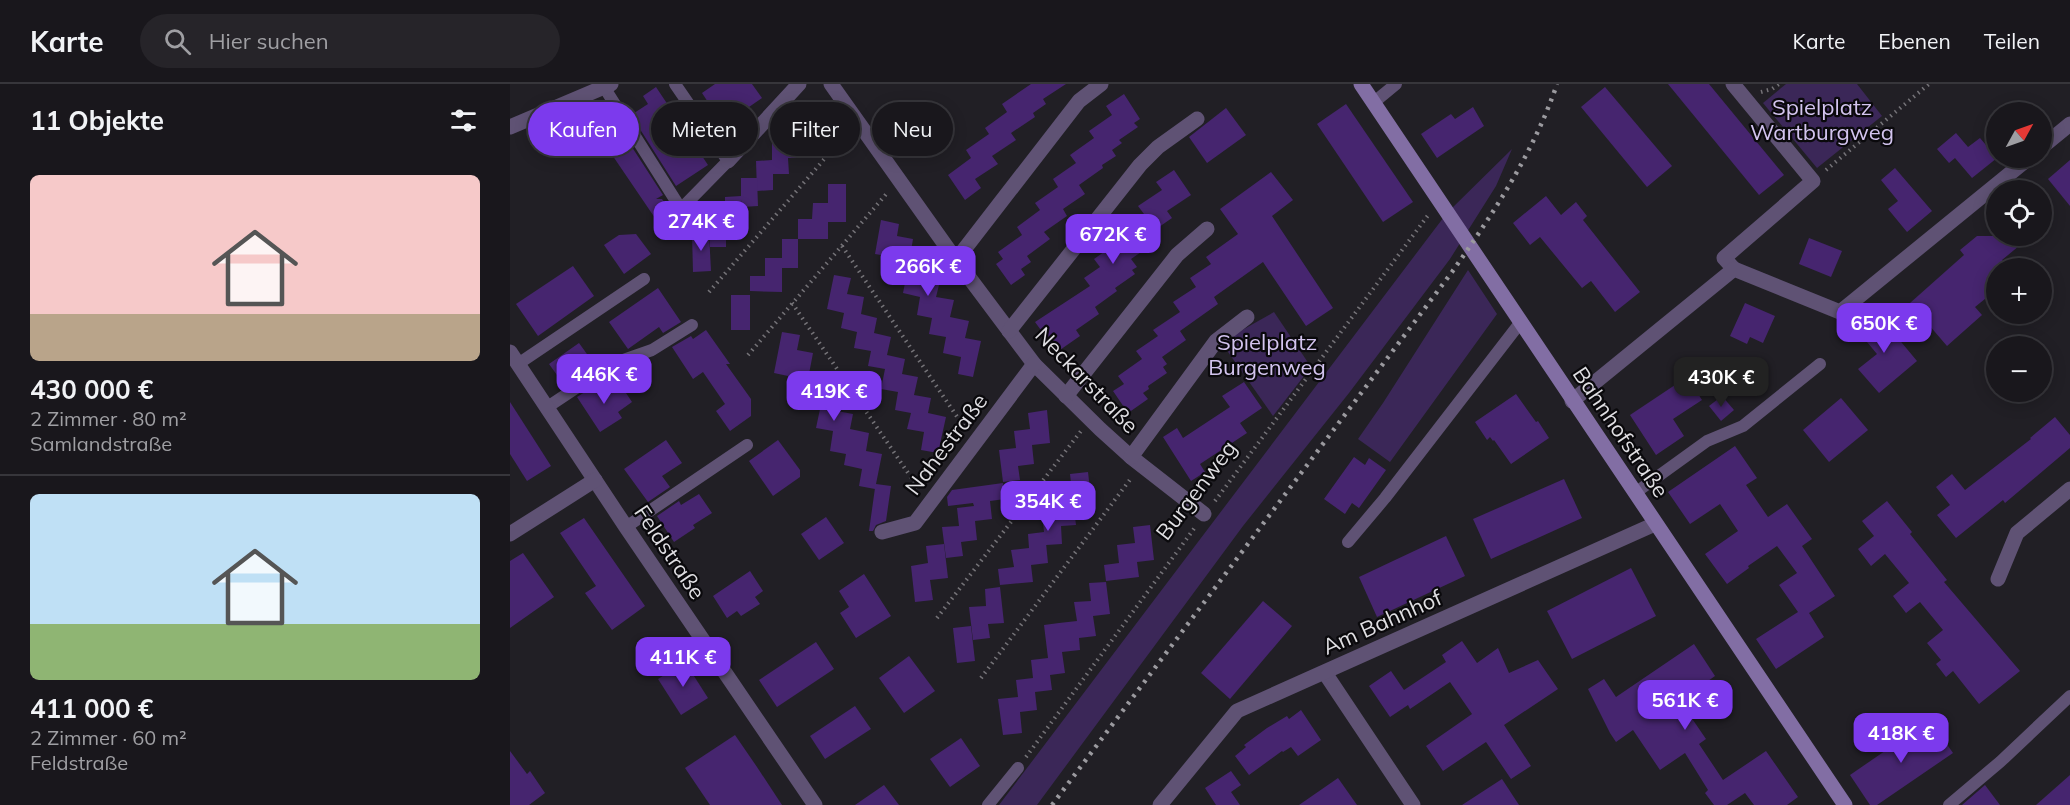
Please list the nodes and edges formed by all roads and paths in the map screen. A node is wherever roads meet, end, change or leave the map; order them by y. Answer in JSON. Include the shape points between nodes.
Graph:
{"nodes":[{"id":1,"x":675,"y":84,"type":"edge"},
{"id":2,"x":799,"y":84,"type":"edge"},
{"id":3,"x":831,"y":84,"type":"edge"},
{"id":4,"x":1101,"y":84,"type":"edge"},
{"id":5,"x":1361,"y":84,"type":"edge"},
{"id":6,"x":1395,"y":84,"type":"edge"},
{"id":7,"x":1732,"y":84,"type":"edge"},
{"id":8,"x":1929,"y":84,"type":"edge"},
{"id":9,"x":607,"y":85,"type":"edge"},
{"id":10,"x":844,"y":102,"type":"edge"},
{"id":11,"x":1373,"y":103,"type":"junction"},
{"id":12,"x":1197,"y":119,"type":"dead end"},
{"id":13,"x":860,"y":124,"type":"edge"},
{"id":14,"x":2070,"y":124,"type":"edge"},
{"id":15,"x":510,"y":128,"type":"edge"},
{"id":16,"x":2052,"y":139,"type":"edge"},
{"id":17,"x":828,"y":156,"type":"edge"},
{"id":18,"x":728,"y":161,"type":"junction"},
{"id":19,"x":2017,"y":168,"type":"edge"},
{"id":20,"x":899,"y":180,"type":"junction"},
{"id":21,"x":1813,"y":181,"type":"junction"},
{"id":22,"x":1439,"y":201,"type":"junction"},
{"id":23,"x":1207,"y":229,"type":"dead end"},
{"id":24,"x":842,"y":246,"type":"junction"},
{"id":25,"x":956,"y":260,"type":"junction"},
{"id":26,"x":1734,"y":269,"type":"junction"},
{"id":27,"x":644,"y":279,"type":"dead end"},
{"id":28,"x":709,"y":292,"type":"dead end"},
{"id":29,"x":792,"y":303,"type":"junction"},
{"id":30,"x":1247,"y":317,"type":"dead end"},
{"id":31,"x":1520,"y":323,"type":"junction"},
{"id":32,"x":692,"y":325,"type":"dead end"},
{"id":33,"x":1009,"y":331,"type":"junction"},
{"id":34,"x":748,"y":356,"type":"dead end"},
{"id":35,"x":514,"y":358,"type":"edge"},
{"id":36,"x":1034,"y":364,"type":"junction"},
{"id":37,"x":1820,"y":364,"type":"dead end"},
{"id":38,"x":1066,"y":396,"type":"junction"},
{"id":39,"x":1572,"y":401,"type":"junction"},
{"id":40,"x":546,"y":408,"type":"junction"},
{"id":41,"x":1089,"y":419,"type":"junction"},
{"id":42,"x":975,"y":443,"type":"junction"},
{"id":43,"x":747,"y":445,"type":"dead end"},
{"id":44,"x":1136,"y":461,"type":"junction"},
{"id":45,"x":595,"y":480,"type":"junction"},
{"id":46,"x":2070,"y":489,"type":"edge"},
{"id":47,"x":1635,"y":493,"type":"junction"},
{"id":48,"x":929,"y":504,"type":"junction"},
{"id":49,"x":1204,"y":514,"type":"junction"},
{"id":50,"x":1655,"y":524,"type":"junction"},
{"id":51,"x":626,"y":527,"type":"junction"},
{"id":52,"x":882,"y":532,"type":"dead end"},
{"id":53,"x":510,"y":534,"type":"edge"},
{"id":54,"x":1348,"y":542,"type":"dead end"},
{"id":55,"x":1998,"y":579,"type":"dead end"},
{"id":56,"x":937,"y":618,"type":"dead end"},
{"id":57,"x":1325,"y":673,"type":"junction"},
{"id":58,"x":981,"y":678,"type":"dead end"},
{"id":59,"x":2070,"y":696,"type":"edge"},
{"id":60,"x":1018,"y":768,"type":"joint"},
{"id":61,"x":815,"y":805,"type":"edge"},
{"id":62,"x":988,"y":805,"type":"edge"},
{"id":63,"x":1160,"y":805,"type":"edge"},
{"id":64,"x":1413,"y":805,"type":"edge"},
{"id":65,"x":1845,"y":805,"type":"edge"},
{"id":66,"x":1949,"y":805,"type":"edge"}],
"edges":[{"from":1,"to":18,"type":"lane"},
{"from":2,"to":18,"type":"street"},
{"from":3,"to":10,"type":"street","name":"Neckarstraße"},
{"from":4,"to":25,"type":"street","via":[[1079,101]]},
{"from":5,"to":11,"type":"street","name":"Bahnhofstraße"},
{"from":6,"to":11,"type":"lane"},
{"from":7,"to":21,"type":"street"},
{"from":8,"to":21,"type":"path"},
{"from":9,"to":15,"type":"street"},
{"from":9,"to":18,"type":"lane","via":[[681,209]]},
{"from":11,"to":22,"type":"street","name":"Bahnhofstraße"},
{"from":12,"to":33,"type":"street","via":[[1140,165]]},
{"from":13,"to":20,"type":"street","name":"Neckarstraße"},
{"from":14,"to":16,"type":"street"},
{"from":17,"to":28,"type":"path"},
{"from":19,"to":26,"type":"street","via":[[1840,312]]},
{"from":20,"to":24,"type":"path"},
{"from":20,"to":25,"type":"street","name":"Neckarstraße"},
{"from":21,"to":26,"type":"street","via":[[1724,258]]},
{"from":22,"to":31,"type":"street","name":"Bahnhofstraße"},
{"from":22,"to":49,"type":"path","name":"Burgenweg"},
{"from":23,"to":38,"type":"street","via":[[1177,255]]},
{"from":24,"to":29,"type":"path"},
{"from":24,"to":42,"type":"path"},
{"from":25,"to":33,"type":"street","name":"Neckarstraße"},
{"from":26,"to":39,"type":"street"},
{"from":27,"to":35,"type":"lane"},
{"from":29,"to":34,"type":"path"},
{"from":29,"to":48,"type":"path"},
{"from":30,"to":44,"type":"street","via":[[1216,341]]},
{"from":31,"to":39,"type":"street","name":"Bahnhofstraße"},
{"from":31,"to":54,"type":"lane"},
{"from":32,"to":40,"type":"lane","via":[[652,350],[612,364]]},
{"from":33,"to":36,"type":"street","name":"Neckarstraße"},
{"from":35,"to":40,"type":"street","name":"Feldstraße"},
{"from":36,"to":38,"type":"street","name":"Neckarstraße"},
{"from":36,"to":42,"type":"street","name":"Nahestraße"},
{"from":37,"to":47,"type":"lane","via":[[1743,426],[1707,441]]},
{"from":38,"to":41,"type":"street","name":"Neckarstraße"},
{"from":39,"to":47,"type":"street","name":"Bahnhofstraße"},
{"from":40,"to":45,"type":"street","name":"Feldstraße"},
{"from":41,"to":44,"type":"street","name":"Neckarstraße"},
{"from":41,"to":56,"type":"path"},
{"from":42,"to":48,"type":"street","name":"Nahestraße"},
{"from":43,"to":51,"type":"lane"},
{"from":44,"to":49,"type":"street","name":"Neckarstraße"},
{"from":44,"to":58,"type":"path"},
{"from":45,"to":51,"type":"street","name":"Feldstraße"},
{"from":45,"to":53,"type":"street"},
{"from":46,"to":55,"type":"street","via":[[2018,533]]},
{"from":47,"to":50,"type":"street","name":"Bahnhofstraße"},
{"from":48,"to":52,"type":"street","name":"Nahestraße","via":[[915,524]]},
{"from":49,"to":60,"type":"path","name":"Burgenweg"},
{"from":50,"to":57,"type":"street","name":"Am Bahnhof"},
{"from":50,"to":65,"type":"street","name":"Bahnhofstraße"},
{"from":51,"to":61,"type":"street","name":"Feldstraße"},
{"from":57,"to":63,"type":"street","name":"Am Bahnhof","via":[[1237,711]]},
{"from":57,"to":64,"type":"street"},
{"from":59,"to":66,"type":"lane"},
{"from":60,"to":62,"type":"lane"}]}
